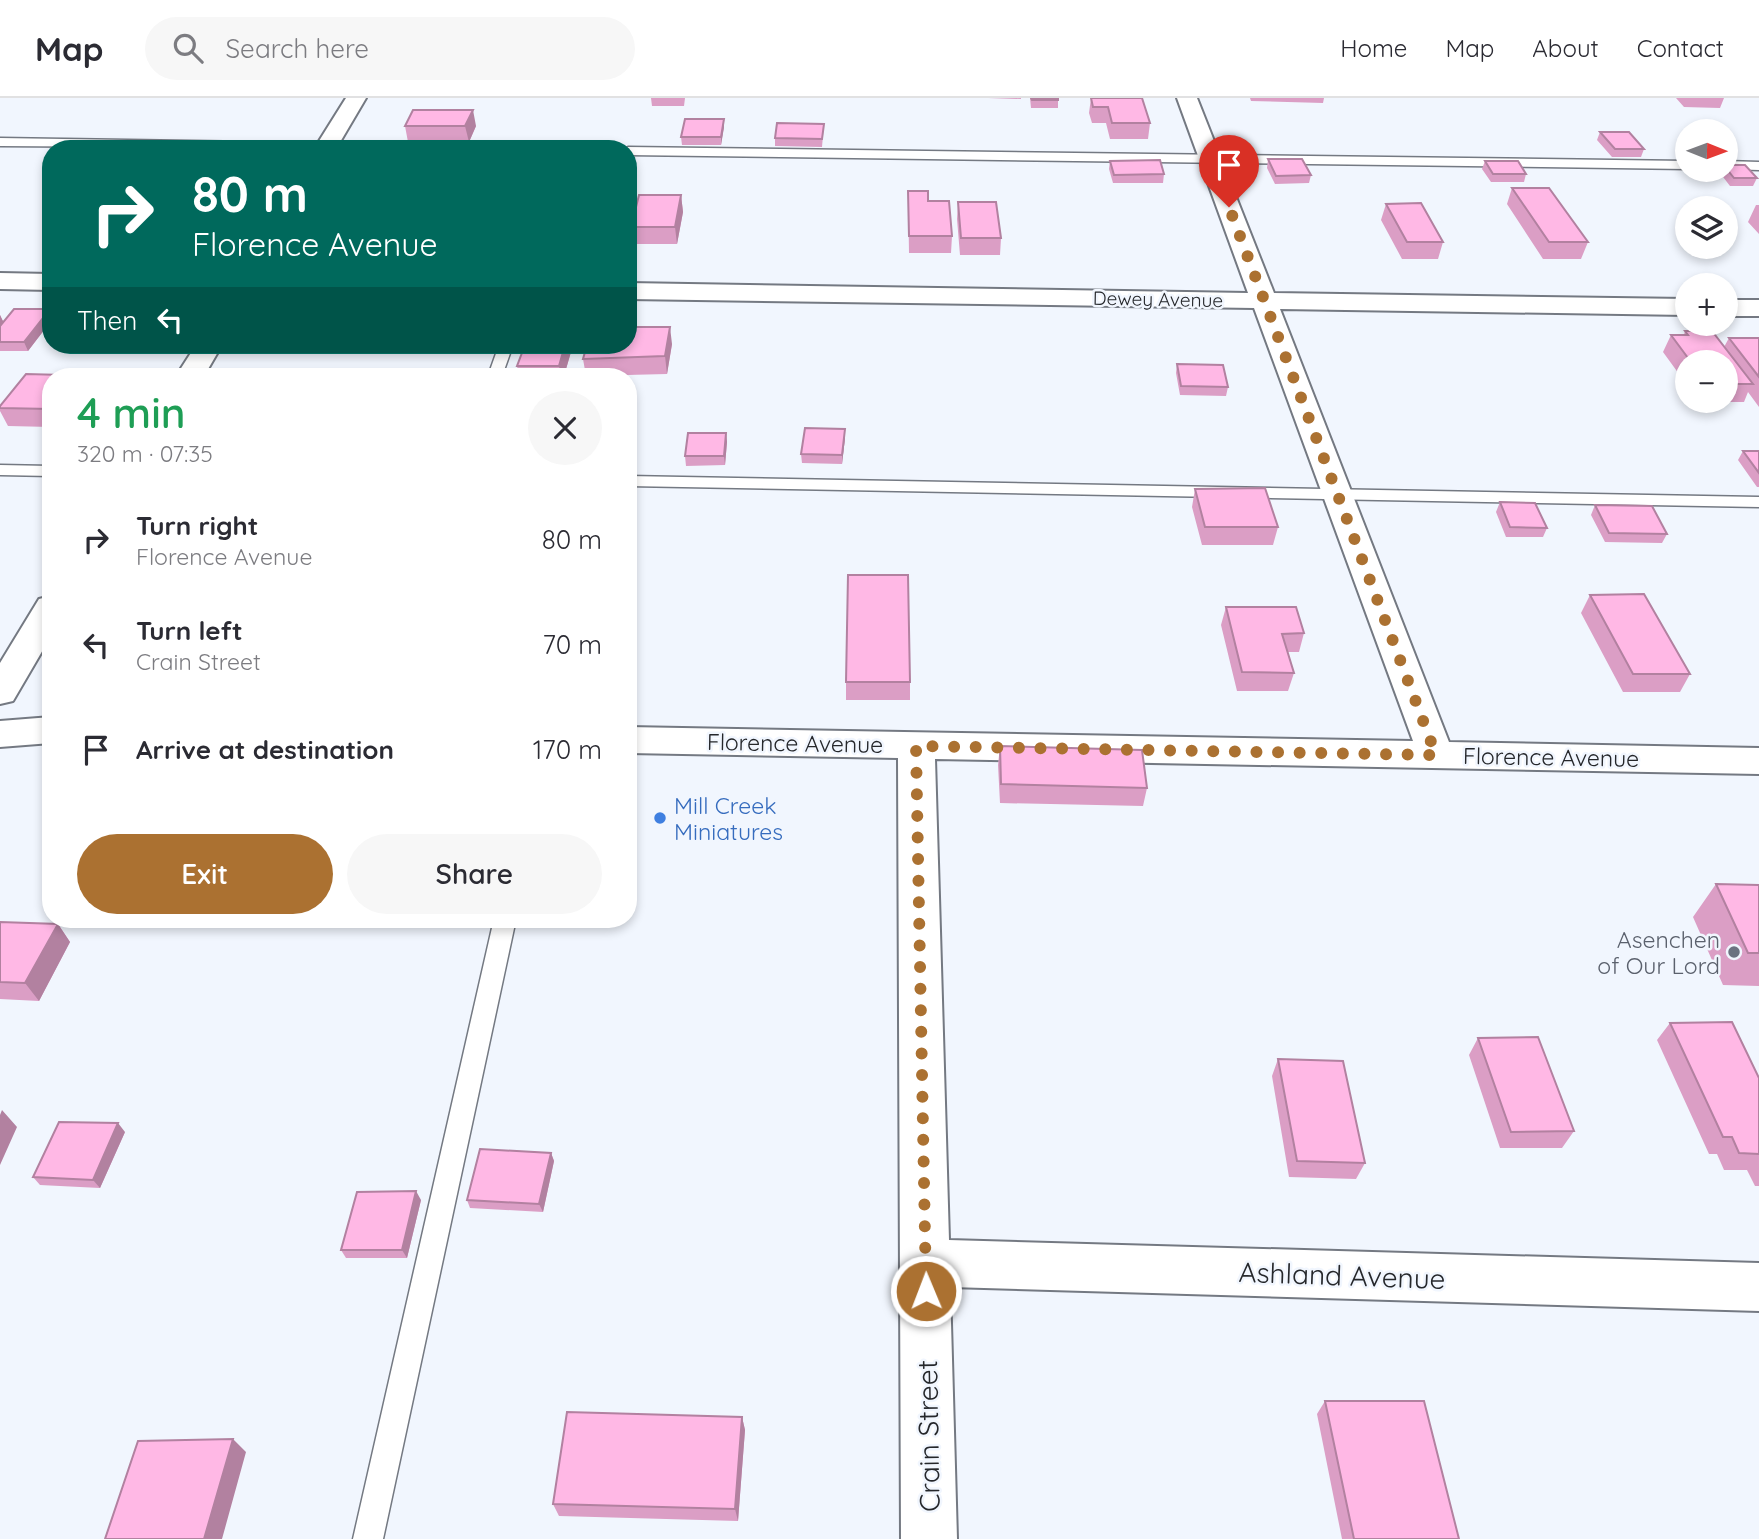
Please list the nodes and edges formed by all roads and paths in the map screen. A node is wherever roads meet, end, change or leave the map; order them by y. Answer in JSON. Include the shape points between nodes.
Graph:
{"nodes":[{"id":1,"x":356,"y":98,"type":"edge"},
{"id":2,"x":1188,"y":98,"type":"edge"},
{"id":3,"x":331,"y":140,"type":"edge"},
{"id":4,"x":0,"y":142,"type":"edge"},
{"id":5,"x":42,"y":143,"type":"edge"},
{"id":6,"x":637,"y":151,"type":"edge"},
{"id":7,"x":1211,"y":160,"type":"junction"},
{"id":8,"x":1675,"y":165,"type":"edge"},
{"id":9,"x":1738,"y":165,"type":"edge"},
{"id":10,"x":1759,"y":166,"type":"edge"},
{"id":11,"x":0,"y":281,"type":"edge"},
{"id":12,"x":42,"y":282,"type":"edge"},
{"id":13,"x":637,"y":291,"type":"edge"},
{"id":14,"x":1264,"y":300,"type":"junction"},
{"id":15,"x":1675,"y":307,"type":"edge"},
{"id":16,"x":1738,"y":308,"type":"edge"},
{"id":17,"x":1759,"y":309,"type":"edge"},
{"id":18,"x":0,"y":470,"type":"edge"},
{"id":19,"x":42,"y":471,"type":"edge"},
{"id":20,"x":637,"y":481,"type":"edge"},
{"id":21,"x":1337,"y":494,"type":"junction"},
{"id":22,"x":1759,"y":502,"type":"edge"},
{"id":23,"x":42,"y":622,"type":"edge"},
{"id":24,"x":0,"y":692,"type":"edge"},
{"id":25,"x":42,"y":731,"type":"edge"},
{"id":26,"x":0,"y":734,"type":"edge"},
{"id":27,"x":637,"y":740,"type":"edge"},
{"id":28,"x":916,"y":746,"type":"junction"},
{"id":29,"x":1436,"y":755,"type":"junction"},
{"id":30,"x":1759,"y":761,"type":"edge"},
{"id":31,"x":503,"y":928,"type":"edge"},
{"id":32,"x":925,"y":1263,"type":"junction"},
{"id":33,"x":1759,"y":1287,"type":"edge"},
{"id":34,"x":368,"y":1539,"type":"edge"},
{"id":35,"x":929,"y":1539,"type":"edge"}],
"edges":[{"from":1,"to":3,"type":"street"},
{"from":2,"to":7,"type":"street"},
{"from":4,"to":5,"type":"lane"},
{"from":6,"to":7,"type":"lane"},
{"from":7,"to":8,"type":"lane"},
{"from":7,"to":14,"type":"street"},
{"from":9,"to":10,"type":"lane"},
{"from":11,"to":12,"type":"street"},
{"from":13,"to":14,"type":"street","name":"Dewey Avenue"},
{"from":14,"to":15,"type":"street","name":"Dewey Avenue"},
{"from":14,"to":21,"type":"street"},
{"from":16,"to":17,"type":"street"},
{"from":18,"to":19,"type":"lane"},
{"from":20,"to":21,"type":"lane"},
{"from":21,"to":22,"type":"lane"},
{"from":21,"to":29,"type":"street"},
{"from":23,"to":24,"type":"street"},
{"from":25,"to":26,"type":"street"},
{"from":27,"to":28,"type":"street","name":"Florence Avenue"},
{"from":28,"to":29,"type":"street","name":"Florence Avenue"},
{"from":28,"to":32,"type":"street","name":"Crain Street"},
{"from":29,"to":30,"type":"street","name":"Florence Avenue"},
{"from":31,"to":34,"type":"lane"},
{"from":32,"to":33,"type":"street","name":"Ashland Avenue"},
{"from":32,"to":35,"type":"street","name":"Crain Street"}]}
